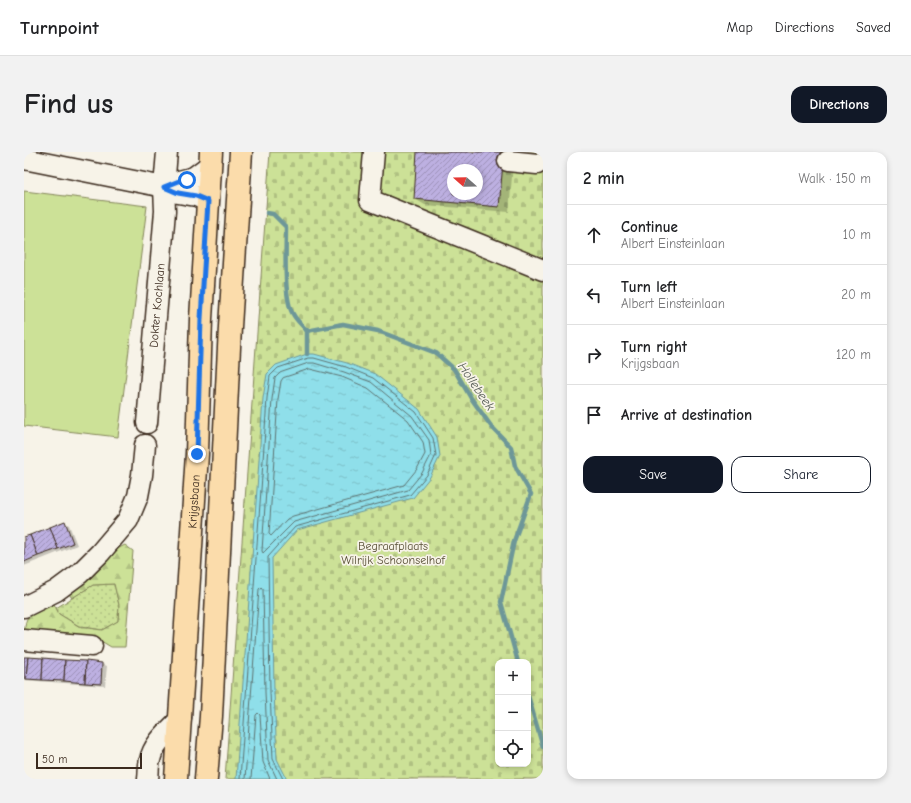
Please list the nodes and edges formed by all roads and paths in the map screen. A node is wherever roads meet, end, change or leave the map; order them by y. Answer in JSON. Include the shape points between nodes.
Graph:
{"nodes":[{"id":1,"x":167,"y":152,"type":"edge"},
{"id":2,"x":241,"y":152,"type":"edge"},
{"id":3,"x":374,"y":152,"type":"edge"},
{"id":4,"x":211,"y":158,"type":"edge"},
{"id":5,"x":24,"y":159,"type":"edge"},
{"id":6,"x":508,"y":161,"type":"dead end"},
{"id":7,"x":538,"y":164,"type":"edge"},
{"id":8,"x":164,"y":187,"type":"junction"},
{"id":9,"x":208,"y":201,"type":"junction"},
{"id":10,"x":543,"y":270,"type":"edge"},
{"id":11,"x":147,"y":423,"type":"dead end"},
{"id":12,"x":145,"y":445,"type":"dead end"},
{"id":13,"x":24,"y":608,"type":"edge"},
{"id":14,"x":24,"y":640,"type":"edge"},
{"id":15,"x":92,"y":646,"type":"dead end"},
{"id":16,"x":181,"y":718,"type":"junction"},
{"id":17,"x":148,"y":779,"type":"edge"},
{"id":18,"x":176,"y":779,"type":"edge"},
{"id":19,"x":206,"y":779,"type":"edge"}],
"edges":[{"from":1,"to":8,"type":"street","name":"Dokter Kochlaan"},
{"from":2,"to":19,"type":"main road"},
{"from":3,"to":10,"type":"street","via":[[370,200]]},
{"from":4,"to":8,"type":"street","via":[[194,178]]},
{"from":4,"to":9,"type":"main road","name":"Krijgsbaan"},
{"from":5,"to":8,"type":"street"},
{"from":6,"to":7,"type":"street"},
{"from":8,"to":9,"type":"street"},
{"from":8,"to":11,"type":"street","name":"Dokter Kochlaan","via":[[165,211]]},
{"from":9,"to":16,"type":"main road","name":"Krijgsbaan","via":[[197,454]]},
{"from":12,"to":13,"type":"street","via":[[138,496],[128,520],[79,574]]},
{"from":14,"to":15,"type":"street"},
{"from":16,"to":17,"type":"street","via":[[158,744],[150,759]]},
{"from":16,"to":18,"type":"main road","name":"Krijgsbaan"}]}
